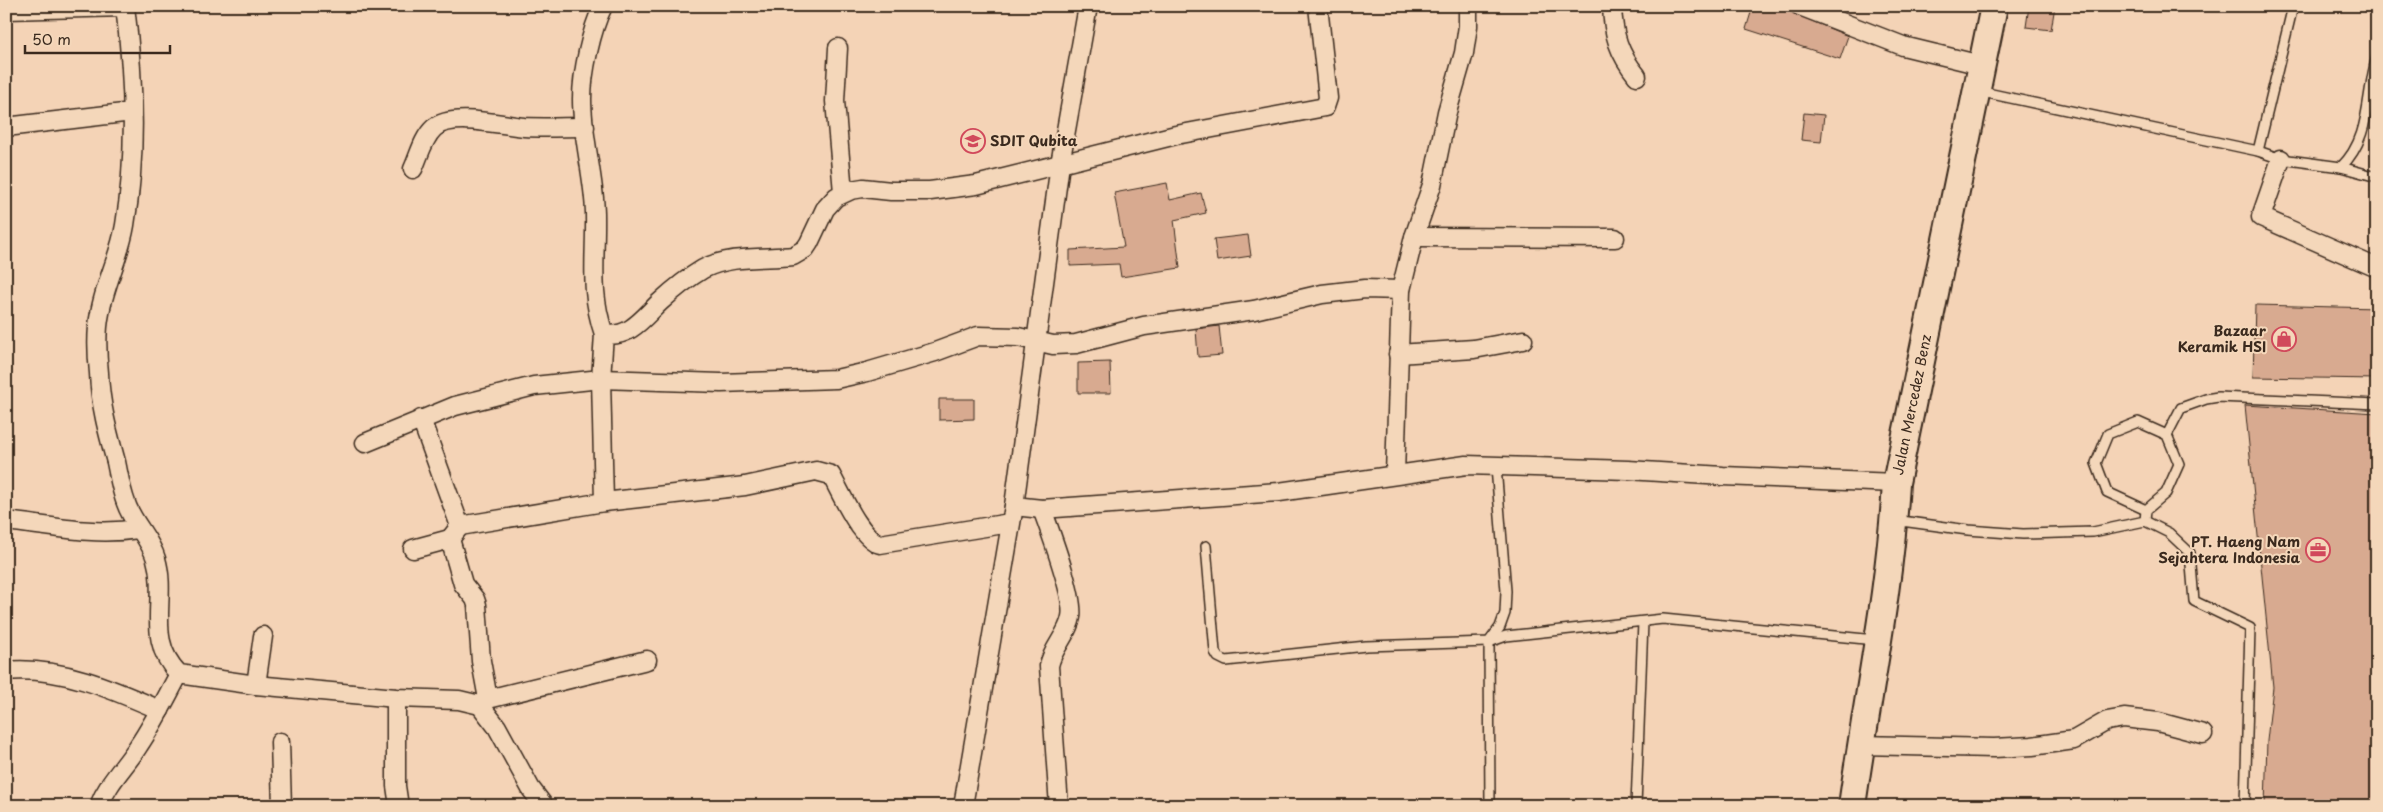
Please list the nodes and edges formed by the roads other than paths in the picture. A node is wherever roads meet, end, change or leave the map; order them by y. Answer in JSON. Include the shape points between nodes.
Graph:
{"nodes":[{"id":1,"x":126,"y":6,"type":"edge"},
{"id":2,"x":603,"y":6,"type":"edge"},
{"id":3,"x":1088,"y":6,"type":"edge"},
{"id":4,"x":1318,"y":6,"type":"edge"},
{"id":5,"x":1468,"y":6,"type":"edge"},
{"id":6,"x":1612,"y":6,"type":"edge"},
{"id":7,"x":1800,"y":6,"type":"edge"},
{"id":8,"x":1994,"y":6,"type":"edge"},
{"id":9,"x":2293,"y":6,"type":"edge"},
{"id":10,"x":6,"y":10,"type":"edge"},
{"id":11,"x":838,"y":48,"type":"dead end"},
{"id":12,"x":2376,"y":59,"type":"edge"},
{"id":13,"x":1981,"y":65,"type":"junction"},
{"id":14,"x":1637,"y":76,"type":"dead end"},
{"id":15,"x":1976,"y":90,"type":"junction"},
{"id":16,"x":132,"y":112,"type":"junction"},
{"id":17,"x":6,"y":127,"type":"edge"},
{"id":18,"x":585,"y":127,"type":"junction"},
{"id":19,"x":2258,"y":151,"type":"junction"},
{"id":20,"x":2281,"y":159,"type":"junction"},
{"id":21,"x":1060,"y":164,"type":"junction"},
{"id":22,"x":2341,"y":167,"type":"junction"},
{"id":23,"x":413,"y":169,"type":"dead end"},
{"id":24,"x":2377,"y":177,"type":"edge"},
{"id":25,"x":843,"y":192,"type":"junction"},
{"id":26,"x":1414,"y":237,"type":"junction"},
{"id":27,"x":1615,"y":238,"type":"dead end"},
{"id":28,"x":2377,"y":268,"type":"edge"},
{"id":29,"x":1401,"y":290,"type":"junction"},
{"id":30,"x":604,"y":334,"type":"junction"},
{"id":31,"x":1523,"y":340,"type":"dead end"},
{"id":32,"x":1038,"y":342,"type":"junction"},
{"id":33,"x":1398,"y":354,"type":"junction"},
{"id":34,"x":601,"y":379,"type":"junction"},
{"id":35,"x":2377,"y":404,"type":"edge"},
{"id":36,"x":421,"y":419,"type":"junction"},
{"id":37,"x":2167,"y":435,"type":"junction"},
{"id":38,"x":365,"y":442,"type":"dead end"},
{"id":39,"x":1496,"y":467,"type":"junction"},
{"id":40,"x":1395,"y":474,"type":"junction"},
{"id":41,"x":1896,"y":482,"type":"junction"},
{"id":42,"x":604,"y":502,"type":"junction"},
{"id":43,"x":1042,"y":510,"type":"junction"},
{"id":44,"x":2146,"y":510,"type":"junction"},
{"id":45,"x":1012,"y":515,"type":"junction"},
{"id":46,"x":1894,"y":520,"type":"junction"},
{"id":47,"x":6,"y":521,"type":"edge"},
{"id":48,"x":2145,"y":521,"type":"junction"},
{"id":49,"x":138,"y":529,"type":"junction"},
{"id":50,"x":455,"y":533,"type":"junction"},
{"id":51,"x":1206,"y":546,"type":"dead end"},
{"id":52,"x":413,"y":549,"type":"dead end"},
{"id":53,"x":1644,"y":622,"type":"junction"},
{"id":54,"x":263,"y":636,"type":"dead end"},
{"id":55,"x":1878,"y":641,"type":"junction"},
{"id":56,"x":1488,"y":642,"type":"junction"},
{"id":57,"x":647,"y":660,"type":"dead end"},
{"id":58,"x":6,"y":671,"type":"edge"},
{"id":59,"x":179,"y":674,"type":"junction"},
{"id":60,"x":256,"y":685,"type":"junction"},
{"id":61,"x":396,"y":698,"type":"junction"},
{"id":62,"x":484,"y":702,"type":"junction"},
{"id":63,"x":160,"y":710,"type":"junction"},
{"id":64,"x":2203,"y":734,"type":"dead end"},
{"id":65,"x":280,"y":742,"type":"dead end"},
{"id":66,"x":1860,"y":745,"type":"junction"},
{"id":67,"x":99,"y":806,"type":"edge"},
{"id":68,"x":282,"y":806,"type":"edge"},
{"id":69,"x":399,"y":806,"type":"edge"},
{"id":70,"x":544,"y":806,"type":"edge"},
{"id":71,"x":963,"y":806,"type":"edge"},
{"id":72,"x":1059,"y":806,"type":"edge"},
{"id":73,"x":1490,"y":806,"type":"edge"},
{"id":74,"x":1636,"y":806,"type":"edge"},
{"id":75,"x":1852,"y":806,"type":"edge"},
{"id":76,"x":2245,"y":806,"type":"edge"}],
"edges":[{"from":1,"to":10,"type":"street"},
{"from":1,"to":16,"type":"street"},
{"from":2,"to":18,"type":"street","via":[[584,82]]},
{"from":3,"to":21,"type":"street"},
{"from":4,"to":21,"type":"street","via":[[1328,98],[1325,106],[1176,135]]},
{"from":5,"to":26,"type":"street","via":[[1464,53],[1447,112],[1432,185]]},
{"from":6,"to":14,"type":"street","via":[[1614,34],[1619,49]]},
{"from":7,"to":13,"type":"street","via":[[1894,43]]},
{"from":8,"to":13,"type":"main road","name":"Jalan Mercedez Benz"},
{"from":9,"to":19,"type":"lane"},
{"from":11,"to":25,"type":"street","via":[[835,100]]},
{"from":12,"to":22,"type":"lane","via":[[2361,138],[2353,155]]},
{"from":13,"to":15,"type":"main road","name":"Jalan Mercedez Benz"},
{"from":15,"to":19,"type":"lane"},
{"from":15,"to":41,"type":"main road","name":"Jalan Mercedez Benz"},
{"from":16,"to":17,"type":"street"},
{"from":16,"to":49,"type":"street","via":[[125,225],[100,313],[98,372],[104,417],[126,502]]},
{"from":18,"to":23,"type":"street","via":[[448,122],[435,127],[430,133]]},
{"from":18,"to":30,"type":"street","via":[[595,213],[594,290]]},
{"from":19,"to":20,"type":"lane"},
{"from":20,"to":22,"type":"lane"},
{"from":20,"to":28,"type":"street","via":[[2261,217]]},
{"from":21,"to":25,"type":"street","via":[[1002,180],[952,189],[909,192],[863,188]]},
{"from":21,"to":32,"type":"street"},
{"from":22,"to":24,"type":"lane"},
{"from":25,"to":30,"type":"street","via":[[825,209],[809,243],[799,253],[714,265],[669,294],[632,328],[612,336]]},
{"from":26,"to":27,"type":"street"},
{"from":26,"to":29,"type":"street"},
{"from":29,"to":32,"type":"street","via":[[1365,289],[1322,294],[1254,310],[1144,326],[1076,344]]},
{"from":29,"to":33,"type":"street"},
{"from":30,"to":34,"type":"street"},
{"from":31,"to":33,"type":"street","via":[[1474,349]]},
{"from":32,"to":34,"type":"street","via":[[1018,337],[978,336],[935,352],[836,379],[721,383]]},
{"from":32,"to":45,"type":"street"},
{"from":33,"to":40,"type":"street"},
{"from":34,"to":36,"type":"street","via":[[513,390]]},
{"from":34,"to":42,"type":"street"},
{"from":35,"to":37,"type":"lane","via":[[2218,397],[2182,408]]},
{"from":36,"to":38,"type":"street"},
{"from":36,"to":50,"type":"street"},
{"from":37,"to":44,"type":"lane","via":[[2179,464],[2166,493]]},
{"from":37,"to":44,"type":"lane","via":[[2138,422],[2108,434],[2096,463],[2107,492]]},
{"from":39,"to":40,"type":"street","via":[[1466,466]]},
{"from":39,"to":41,"type":"street"},
{"from":39,"to":56,"type":"lane","via":[[1506,591],[1500,627]]},
{"from":40,"to":43,"type":"street","via":[[1279,492]]},
{"from":41,"to":46,"type":"main road","name":"Jalan Mercedez Benz"},
{"from":42,"to":45,"type":"street","via":[[745,486],[816,471],[831,475],[862,530],[880,544]]},
{"from":42,"to":50,"type":"street"},
{"from":43,"to":45,"type":"street"},
{"from":43,"to":72,"type":"street","via":[[1073,610],[1049,666]]},
{"from":44,"to":48,"type":"lane"},
{"from":45,"to":71,"type":"street"},
{"from":46,"to":48,"type":"lane","via":[[2023,534],[2093,532]]},
{"from":46,"to":55,"type":"main road","name":"Jalan Mercedez Benz"},
{"from":47,"to":49,"type":"street","via":[[105,533]]},
{"from":48,"to":76,"type":"lane","via":[[2169,533],[2190,552],[2194,601],[2250,628]]},
{"from":49,"to":59,"type":"street","via":[[150,542],[156,560],[159,573],[157,626],[166,656]]},
{"from":50,"to":52,"type":"street"},
{"from":50,"to":62,"type":"street","via":[[464,584],[476,599]]},
{"from":51,"to":56,"type":"lane","via":[[1215,652],[1222,660],[1366,646]]},
{"from":53,"to":55,"type":"lane","via":[[1663,619]]},
{"from":53,"to":56,"type":"lane","via":[[1506,636]]},
{"from":53,"to":74,"type":"lane"},
{"from":54,"to":60,"type":"street"},
{"from":55,"to":66,"type":"main road","name":"Jalan Mercedez Benz"},
{"from":56,"to":73,"type":"lane"},
{"from":57,"to":62,"type":"street"},
{"from":58,"to":63,"type":"street","via":[[46,672],[86,681]]},
{"from":59,"to":60,"type":"street"},
{"from":59,"to":63,"type":"street"},
{"from":60,"to":61,"type":"street"},
{"from":61,"to":62,"type":"street"},
{"from":61,"to":69,"type":"street"},
{"from":62,"to":70,"type":"street","via":[[531,789]]},
{"from":63,"to":67,"type":"street","via":[[104,793]]},
{"from":64,"to":66,"type":"street","via":[[2158,722],[2124,718],[2107,721],[2074,740],[2032,746]]},
{"from":65,"to":68,"type":"street"},
{"from":66,"to":75,"type":"main road","name":"Jalan Mercedez Benz"}]}
